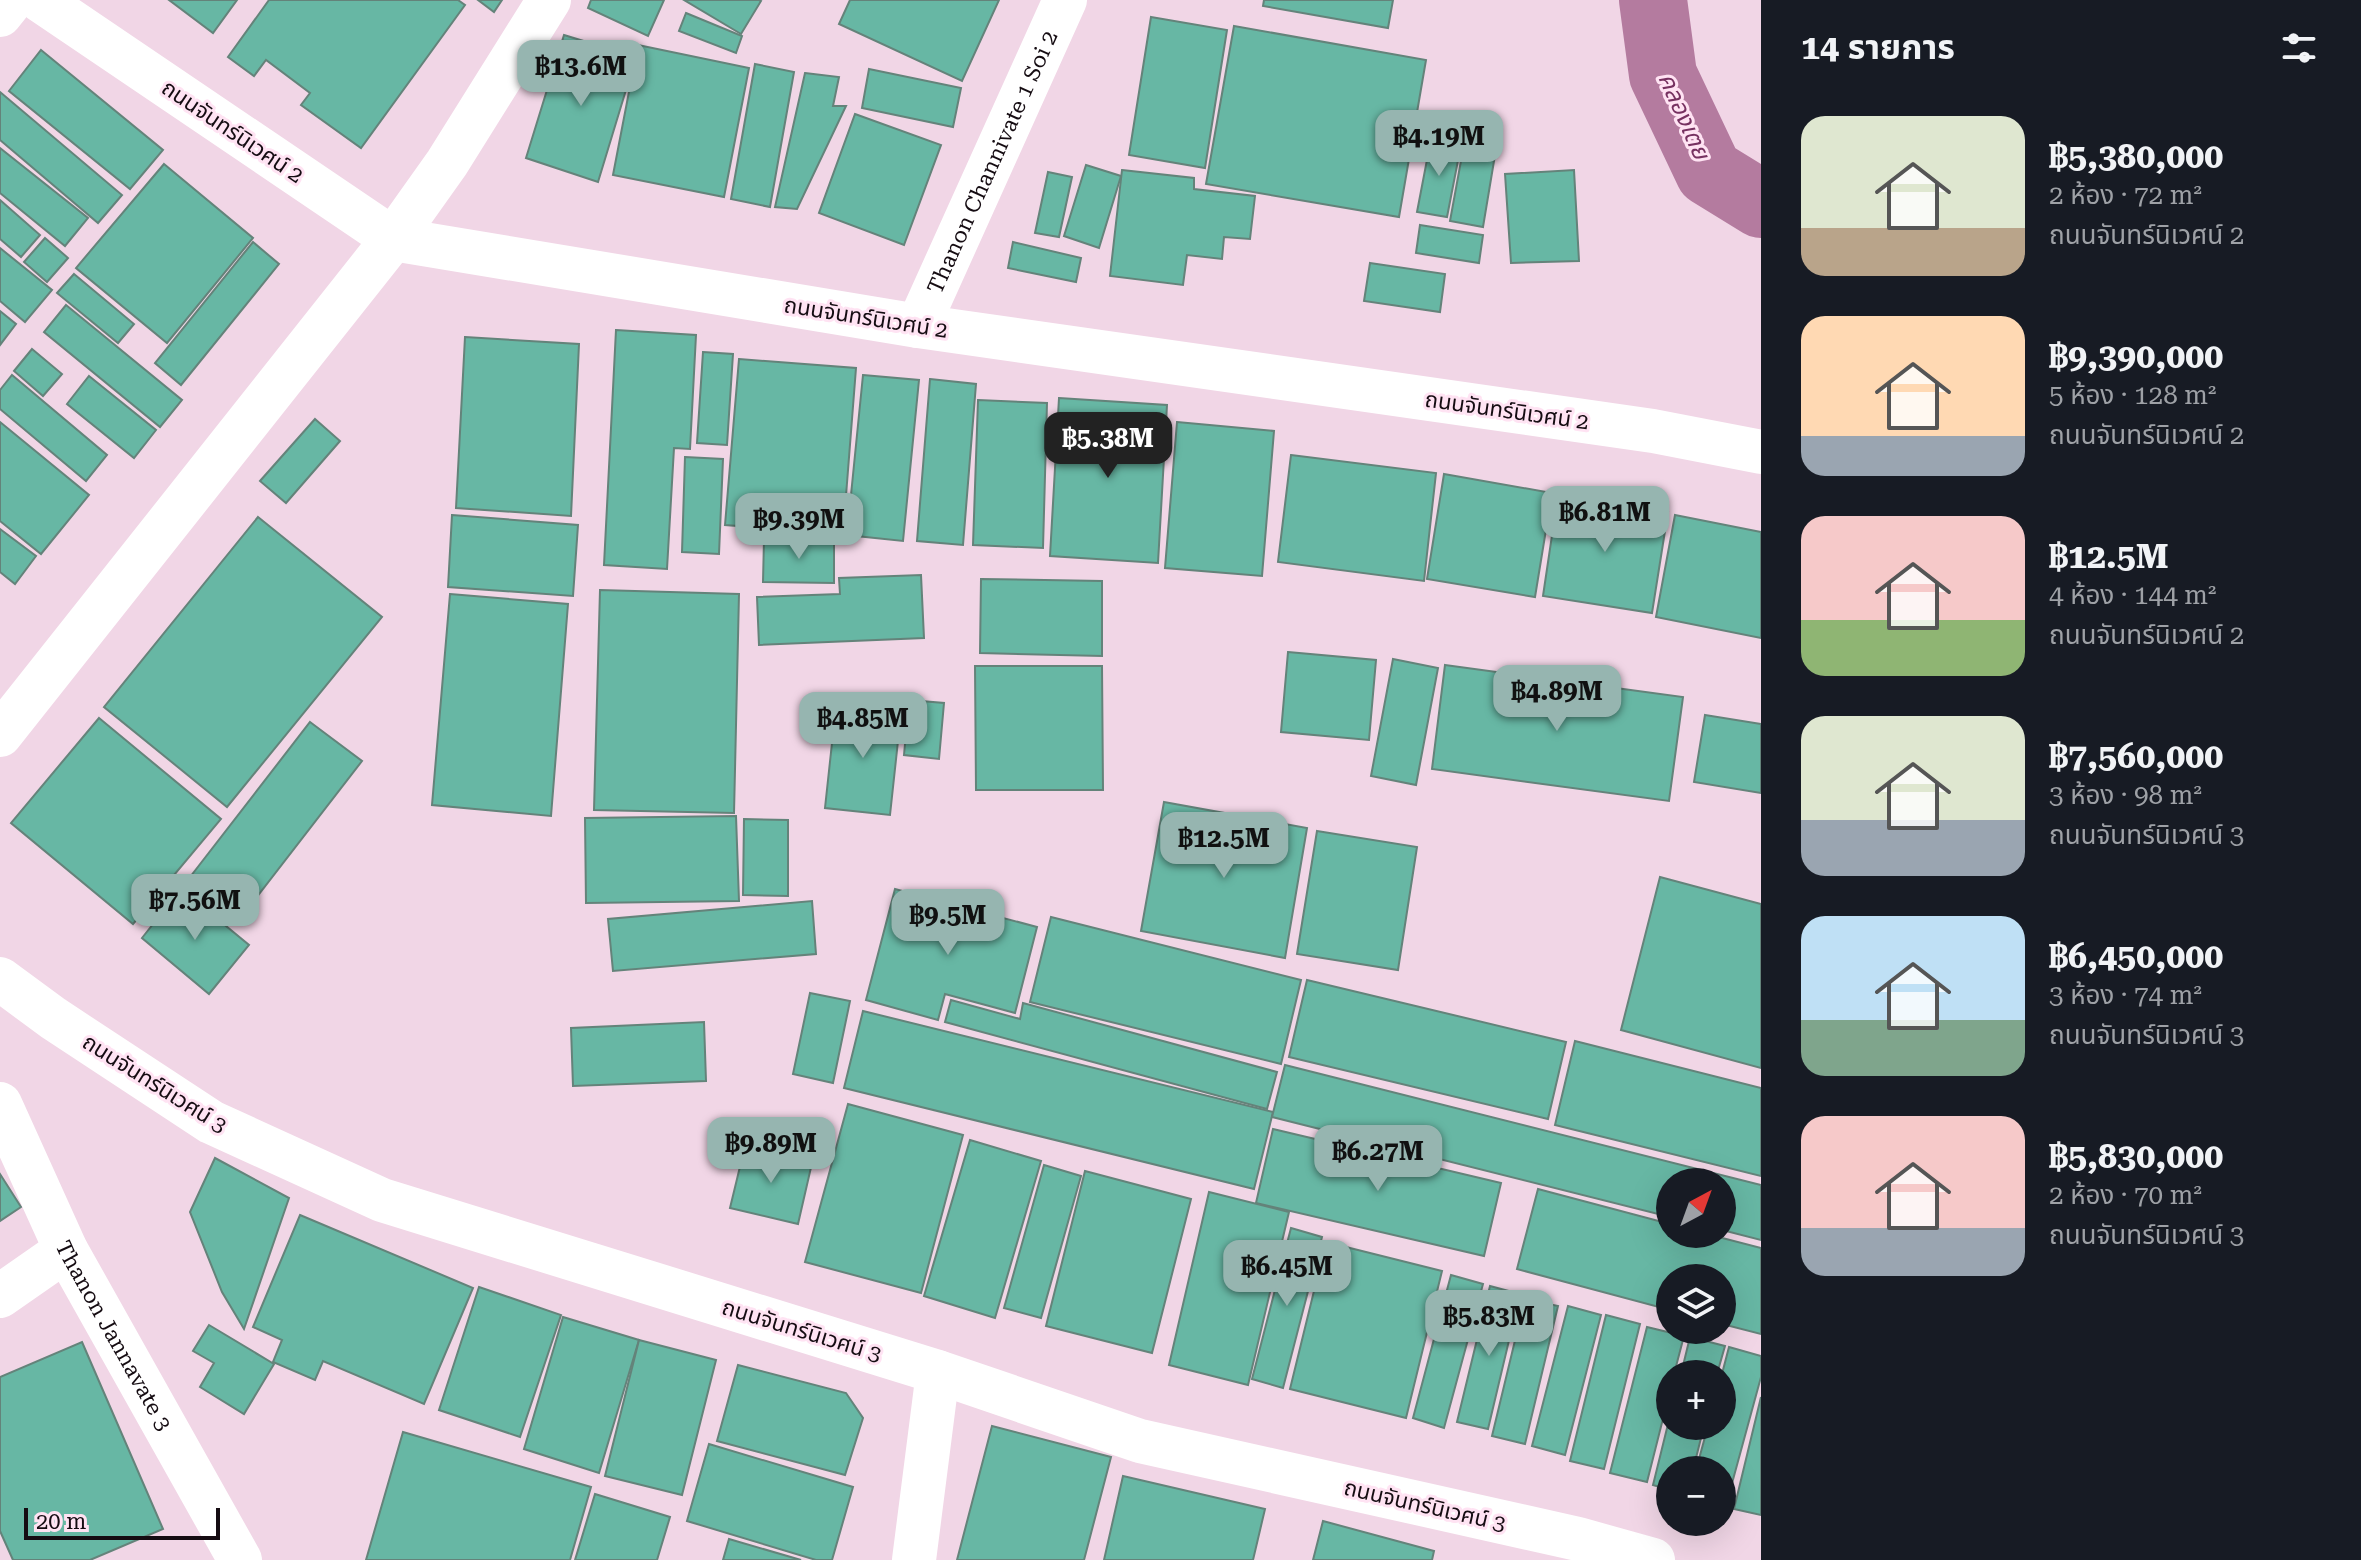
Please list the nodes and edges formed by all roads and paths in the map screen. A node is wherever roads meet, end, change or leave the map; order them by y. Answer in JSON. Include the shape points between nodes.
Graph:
{"nodes":[{"id":1,"x":12,"y":0,"type":"edge"},
{"id":2,"x":40,"y":0,"type":"edge"},
{"id":3,"x":549,"y":0,"type":"edge"},
{"id":4,"x":1065,"y":0,"type":"edge"},
{"id":5,"x":0,"y":15,"type":"edge"},
{"id":6,"x":393,"y":239,"type":"junction"},
{"id":7,"x":918,"y":326,"type":"junction"},
{"id":8,"x":1761,"y":452,"type":"edge"},
{"id":9,"x":0,"y":735,"type":"edge"},
{"id":10,"x":0,"y":979,"type":"edge"},
{"id":11,"x":0,"y":1104,"type":"edge"},
{"id":12,"x":66,"y":1250,"type":"junction"},
{"id":13,"x":0,"y":1296,"type":"edge"},
{"id":14,"x":938,"y":1372,"type":"junction"},
{"id":15,"x":1576,"y":1549,"type":"edge"},
{"id":16,"x":240,"y":1560,"type":"edge"},
{"id":17,"x":914,"y":1560,"type":"edge"},
{"id":18,"x":1653,"y":1560,"type":"edge"}],
"edges":[{"from":1,"to":5,"type":"street"},
{"from":2,"to":6,"type":"street","name":"ถนนจันทร์นิเวศน์ 2"},
{"from":3,"to":6,"type":"street"},
{"from":4,"to":7,"type":"street","name":"Thanon Channivate 1 Soi 2"},
{"from":6,"to":7,"type":"street","name":"ถนนจันทร์นิเวศน์ 2"},
{"from":6,"to":9,"type":"street"},
{"from":7,"to":8,"type":"street","name":"ถนนจันทร์นิเวศน์ 2","via":[[1625,427]]},
{"from":10,"to":14,"type":"street","name":"ถนนจันทร์นิเวศน์ 3","via":[[211,1122],[382,1200]]},
{"from":11,"to":12,"type":"street","name":"Thanon Jannavate 3"},
{"from":12,"to":13,"type":"street"},
{"from":12,"to":16,"type":"street","name":"Thanon Jannavate 3"},
{"from":14,"to":15,"type":"street","name":"ถนนจันทร์นิเวศน์ 3","via":[[1140,1441]]},
{"from":14,"to":17,"type":"street"},
{"from":15,"to":18,"type":"street","name":"ถนนจันทร์นิเวศน์ 3"}]}
